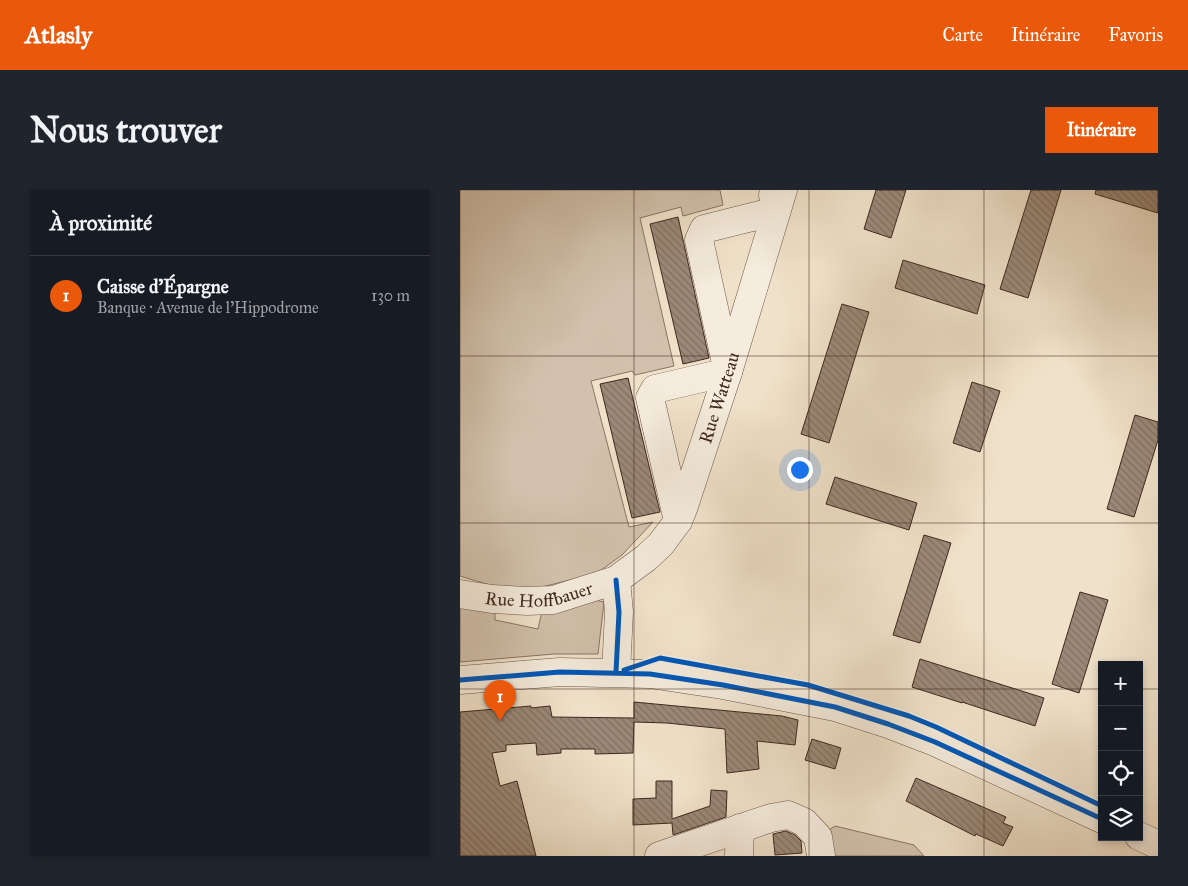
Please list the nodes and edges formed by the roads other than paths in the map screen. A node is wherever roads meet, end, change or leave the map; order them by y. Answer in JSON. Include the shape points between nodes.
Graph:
{"nodes":[{"id":1,"x":777,"y":197,"type":"edge"},
{"id":2,"x":728,"y":372,"type":"junction"},
{"id":3,"x":678,"y":521,"type":"junction"},
{"id":4,"x":616,"y":580,"type":"junction"},
{"id":5,"x":460,"y":594,"type":"edge"},
{"id":6,"x":616,"y":672,"type":"junction"},
{"id":7,"x":460,"y":680,"type":"edge"},
{"id":8,"x":1098,"y":817,"type":"edge"},
{"id":9,"x":740,"y":828,"type":"junction"},
{"id":10,"x":1143,"y":838,"type":"edge"},
{"id":11,"x":1158,"y":845,"type":"edge"},
{"id":12,"x":659,"y":856,"type":"edge"},
{"id":13,"x":739,"y":856,"type":"edge"},
{"id":14,"x":821,"y":856,"type":"edge"}],
"edges":[{"from":1,"to":2,"type":"street","name":"Rue Watteau"},
{"from":1,"to":2,"type":"street","via":[[704,229],[699,240]]},
{"from":2,"to":3,"type":"street","name":"Rue Watteau"},
{"from":2,"to":3,"type":"street","via":[[655,389],[650,398]]},
{"from":3,"to":4,"type":"street","name":"Rue Watteau","via":[[661,544]]},
{"from":4,"to":5,"type":"street","name":"Rue Hoffbauer","via":[[553,600],[492,600]]},
{"from":4,"to":6,"type":"street","via":[[619,612]]},
{"from":6,"to":7,"type":"street"},
{"from":6,"to":8,"type":"street","via":[[723,685],[835,707],[935,742]]},
{"from":9,"to":12,"type":"street"},
{"from":9,"to":13,"type":"street"},
{"from":9,"to":14,"type":"street","via":[[771,818],[798,818],[818,837]]},
{"from":10,"to":11,"type":"street"}]}
